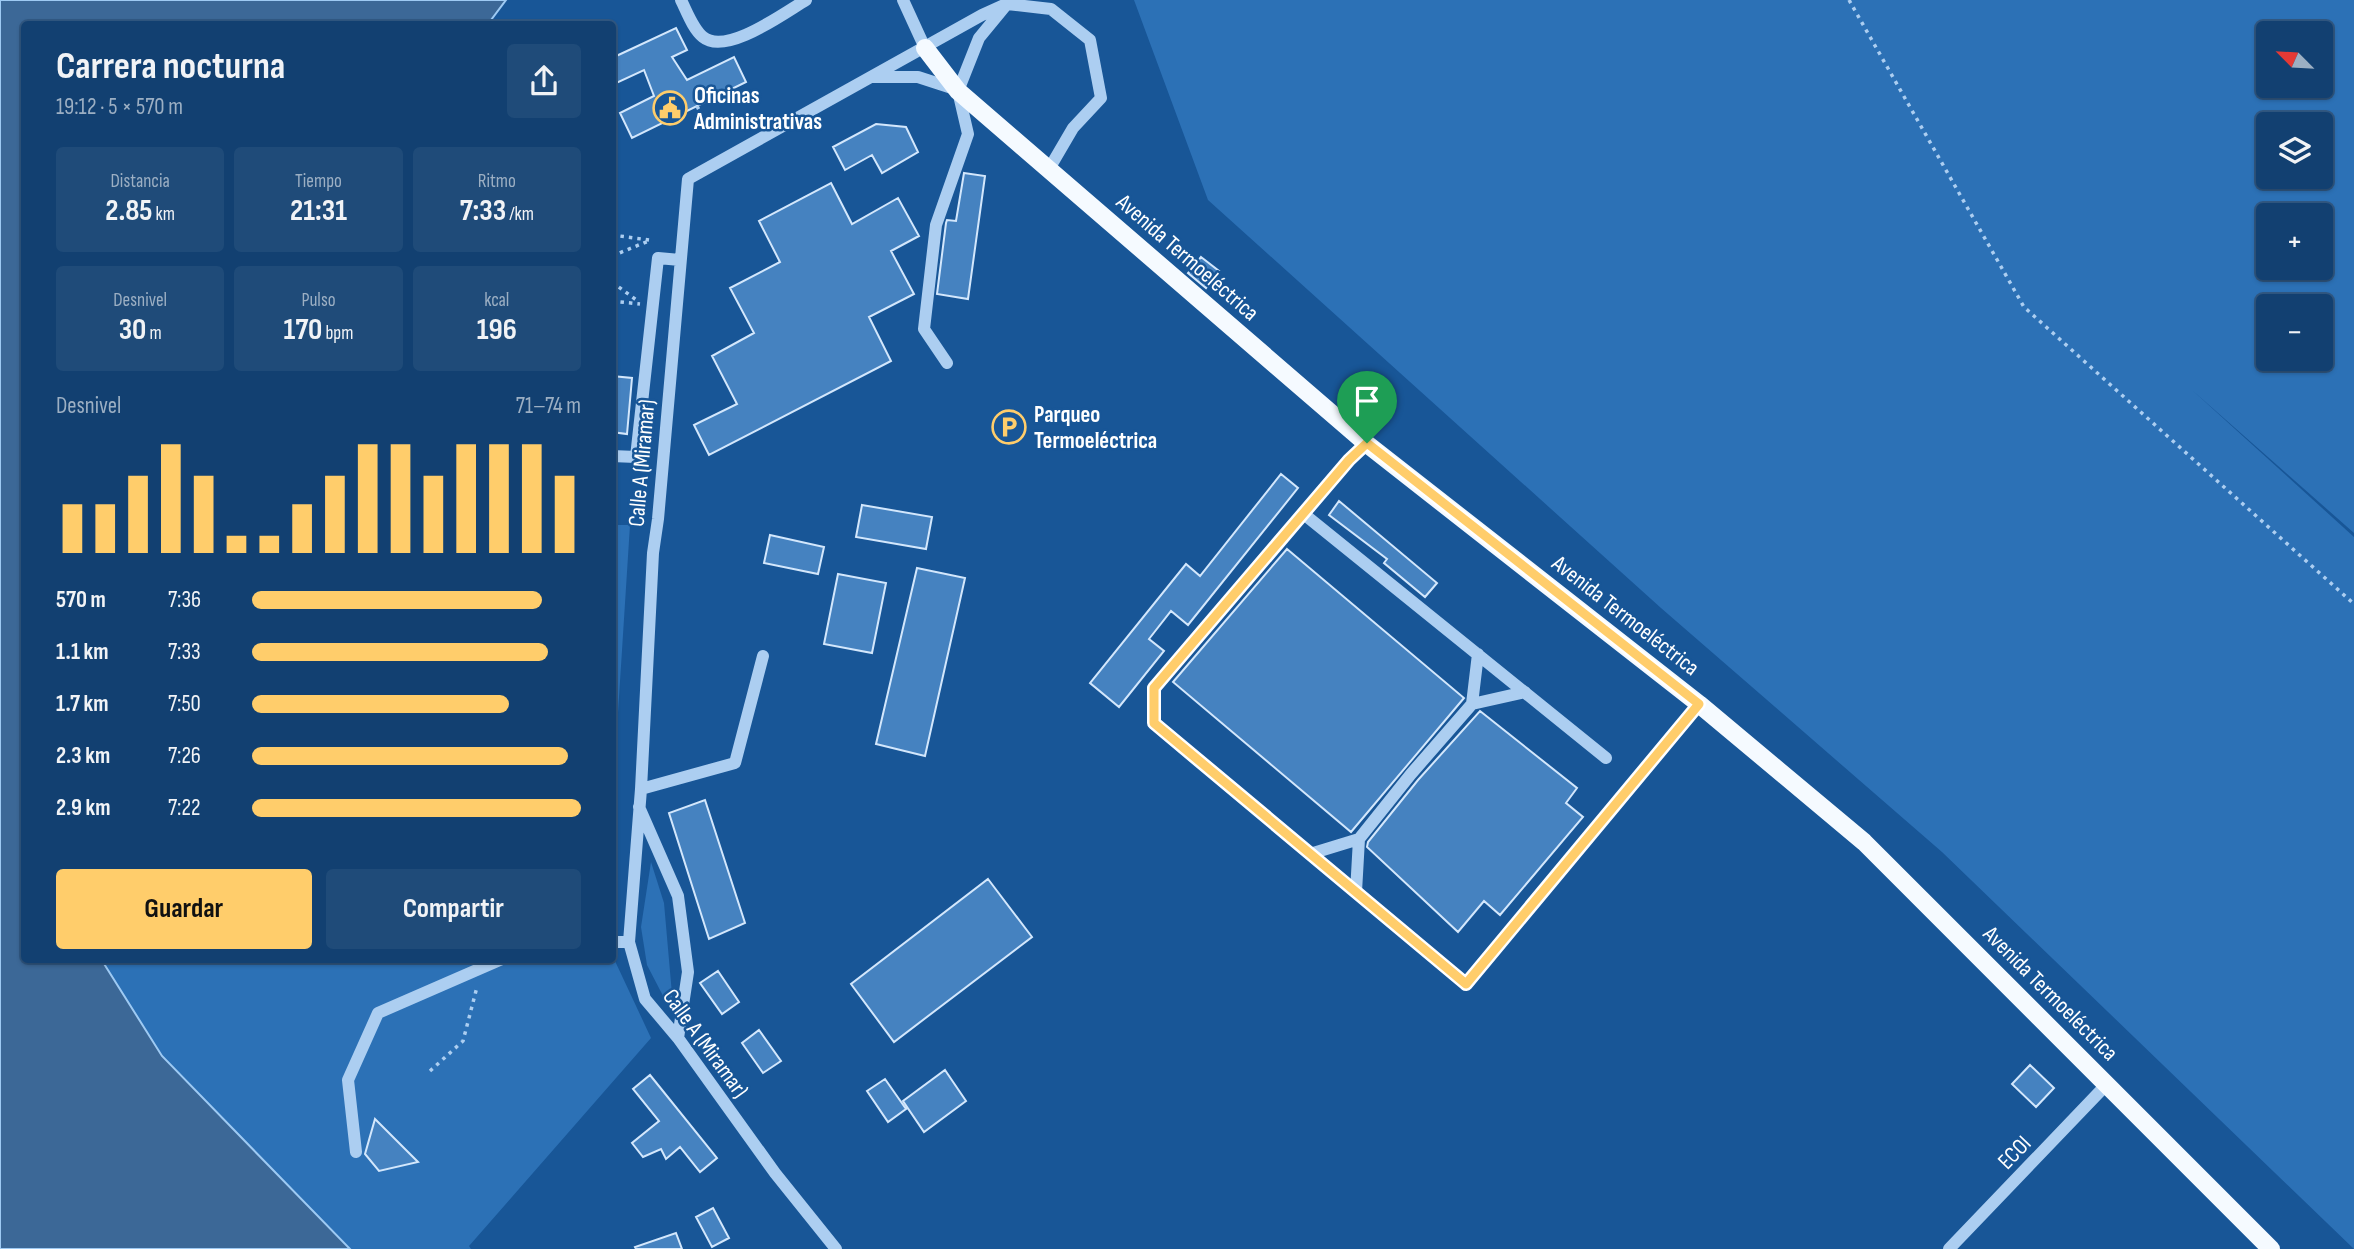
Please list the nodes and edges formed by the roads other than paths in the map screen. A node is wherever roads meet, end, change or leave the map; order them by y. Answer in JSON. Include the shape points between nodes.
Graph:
{"nodes":[{"id":1,"x":681,"y":0,"type":"edge"},
{"id":2,"x":806,"y":0,"type":"edge"},
{"id":3,"x":903,"y":0,"type":"edge"},
{"id":4,"x":1011,"y":2,"type":"edge"},
{"id":5,"x":925,"y":48,"type":"junction"},
{"id":6,"x":868,"y":77,"type":"junction"},
{"id":7,"x":958,"y":91,"type":"junction"},
{"id":8,"x":1049,"y":169,"type":"junction"},
{"id":9,"x":680,"y":260,"type":"junction"},
{"id":10,"x":947,"y":363,"type":"dead end"},
{"id":11,"x":1367,"y":443,"type":"junction"},
{"id":12,"x":616,"y":456,"type":"edge"},
{"id":13,"x":1305,"y":515,"type":"junction"},
{"id":14,"x":1478,"y":654,"type":"junction"},
{"id":15,"x":763,"y":656,"type":"dead end"},
{"id":16,"x":1525,"y":692,"type":"junction"},
{"id":17,"x":1472,"y":704,"type":"junction"},
{"id":18,"x":1699,"y":704,"type":"junction"},
{"id":19,"x":1606,"y":758,"type":"dead end"},
{"id":20,"x":641,"y":789,"type":"junction"},
{"id":21,"x":639,"y":807,"type":"junction"},
{"id":22,"x":1359,"y":839,"type":"junction"},
{"id":23,"x":1310,"y":854,"type":"junction"},
{"id":24,"x":1356,"y":892,"type":"junction"},
{"id":25,"x":617,"y":941,"type":"edge"},
{"id":26,"x":493,"y":963,"type":"edge"},
{"id":27,"x":678,"y":1038,"type":"junction"},
{"id":28,"x":2108,"y":1083,"type":"junction"},
{"id":29,"x":356,"y":1152,"type":"dead end"},
{"id":30,"x":2265,"y":1247,"type":"edge"},
{"id":31,"x":836,"y":1249,"type":"edge"},
{"id":32,"x":1950,"y":1249,"type":"edge"}],
"edges":[{"from":1,"to":2,"type":"street","via":[[697,31],[716,43],[733,41]]},
{"from":3,"to":5,"type":"street"},
{"from":4,"to":5,"type":"street","name":"Calle A (Miramar)"},
{"from":4,"to":7,"type":"street","via":[[979,37]]},
{"from":4,"to":8,"type":"street","via":[[1051,9],[1090,40],[1101,98],[1073,128]]},
{"from":5,"to":6,"type":"street","name":"Calle A (Miramar)"},
{"from":5,"to":7,"type":"main road","name":"Avenida Termoeléctrica"},
{"from":6,"to":7,"type":"street","via":[[918,77]]},
{"from":6,"to":9,"type":"street","name":"Calle A (Miramar)","via":[[688,179]]},
{"from":7,"to":8,"type":"main road","name":"Avenida Termoeléctrica"},
{"from":7,"to":10,"type":"street","via":[[968,134],[936,225],[924,329]]},
{"from":8,"to":11,"type":"main road","name":"Avenida Termoeléctrica"},
{"from":9,"to":12,"type":"street","via":[[658,258],[636,457]]},
{"from":9,"to":20,"type":"street","name":"Calle A (Miramar)","via":[[653,553]]},
{"from":11,"to":13,"type":"street"},
{"from":11,"to":18,"type":"main road","name":"Avenida Termoeléctrica"},
{"from":13,"to":14,"type":"street"},
{"from":13,"to":23,"type":"street","via":[[1154,688],[1154,723]]},
{"from":14,"to":16,"type":"street"},
{"from":14,"to":17,"type":"street"},
{"from":15,"to":20,"type":"street","via":[[735,763]]},
{"from":16,"to":17,"type":"street"},
{"from":16,"to":19,"type":"street"},
{"from":17,"to":22,"type":"street"},
{"from":18,"to":24,"type":"street","via":[[1466,984]]},
{"from":18,"to":28,"type":"main road","name":"Avenida Termoeléctrica","via":[[1864,842]]},
{"from":20,"to":21,"type":"street","name":"Calle A (Miramar)"},
{"from":21,"to":25,"type":"street","name":"Calle A (Miramar)"},
{"from":21,"to":27,"type":"street","via":[[678,896],[688,972]]},
{"from":22,"to":23,"type":"street"},
{"from":22,"to":24,"type":"street"},
{"from":23,"to":24,"type":"street"},
{"from":25,"to":27,"type":"street","name":"Calle A (Miramar)","via":[[645,999]]},
{"from":26,"to":29,"type":"street","via":[[378,1013],[348,1080]]},
{"from":27,"to":31,"type":"street","name":"Calle A (Miramar)"},
{"from":28,"to":30,"type":"main road","name":"Avenida Termoeléctrica"},
{"from":28,"to":32,"type":"street","name":"ECOI"}]}
